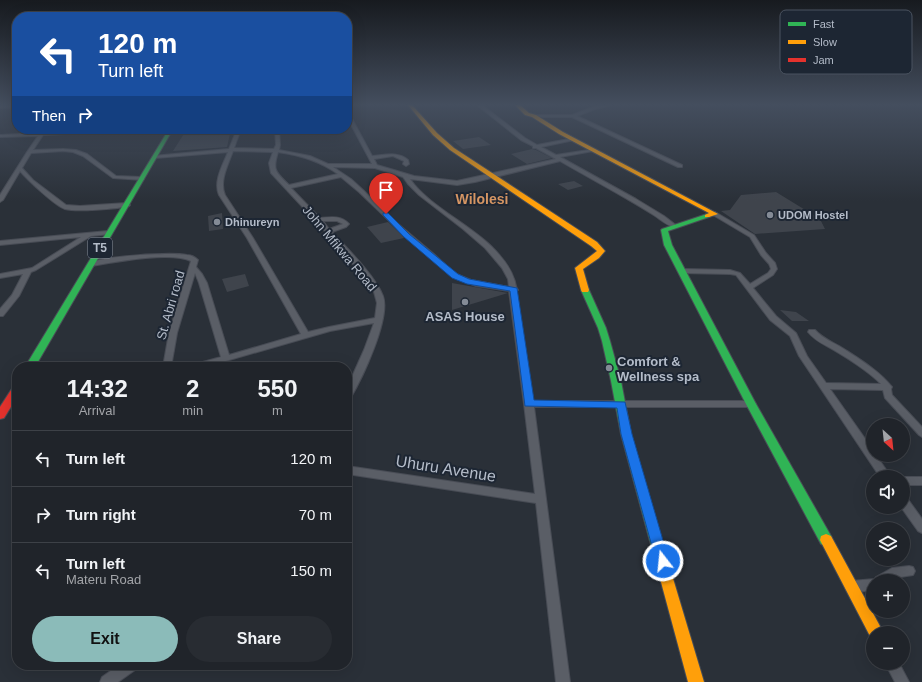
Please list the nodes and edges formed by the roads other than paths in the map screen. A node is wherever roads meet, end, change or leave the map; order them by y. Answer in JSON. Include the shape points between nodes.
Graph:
{"nodes":[{"id":1,"x":40,"y":137,"type":"edge"},
{"id":2,"x":166,"y":137,"type":"edge"},
{"id":3,"x":236,"y":137,"type":"edge"},
{"id":4,"x":278,"y":137,"type":"edge"},
{"id":5,"x":360,"y":137,"type":"edge"},
{"id":6,"x":439,"y":137,"type":"edge"},
{"id":7,"x":520,"y":137,"type":"edge"},
{"id":8,"x":568,"y":137,"type":"edge"},
{"id":9,"x":618,"y":137,"type":"edge"},
{"id":10,"x":572,"y":139,"type":"junction"},
{"id":11,"x":535,"y":147,"type":"junction"},
{"id":12,"x":277,"y":150,"type":"junction"},
{"id":13,"x":593,"y":150,"type":"junction"},
{"id":14,"x":231,"y":151,"type":"junction"},
{"id":15,"x":29,"y":152,"type":"junction"},
{"id":16,"x":155,"y":157,"type":"junction"},
{"id":17,"x":371,"y":158,"type":"junction"},
{"id":18,"x":557,"y":159,"type":"junction"},
{"id":19,"x":406,"y":164,"type":"dead end"},
{"id":20,"x":330,"y":165,"type":"junction"},
{"id":21,"x":375,"y":166,"type":"junction"},
{"id":22,"x":680,"y":166,"type":"dead end"},
{"id":23,"x":20,"y":168,"type":"junction"},
{"id":24,"x":342,"y":175,"type":"junction"},
{"id":25,"x":405,"y":175,"type":"junction"},
{"id":26,"x":491,"y":175,"type":"junction"},
{"id":27,"x":141,"y":179,"type":"junction"},
{"id":28,"x":288,"y":187,"type":"junction"},
{"id":29,"x":0,"y":200,"type":"edge"},
{"id":30,"x":127,"y":205,"type":"junction"},
{"id":31,"x":715,"y":214,"type":"junction"},
{"id":32,"x":318,"y":220,"type":"junction"},
{"id":33,"x":674,"y":226,"type":"junction"},
{"id":34,"x":328,"y":231,"type":"junction"},
{"id":35,"x":108,"y":233,"type":"junction"},
{"id":36,"x":92,"y":234,"type":"junction"},
{"id":37,"x":0,"y":243,"type":"edge"},
{"id":38,"x":91,"y":264,"type":"junction"},
{"id":39,"x":193,"y":267,"type":"junction"},
{"id":40,"x":683,"y":271,"type":"junction"},
{"id":41,"x":28,"y":272,"type":"junction"},
{"id":42,"x":0,"y":276,"type":"edge"},
{"id":43,"x":749,"y":288,"type":"junction"},
{"id":44,"x":514,"y":290,"type":"junction"},
{"id":45,"x":0,"y":314,"type":"edge"},
{"id":46,"x":379,"y":320,"type":"junction"},
{"id":47,"x":812,"y":332,"type":"dead end"},
{"id":48,"x":306,"y":336,"type":"junction"},
{"id":49,"x":226,"y":359,"type":"junction"},
{"id":50,"x":33,"y":362,"type":"edge"},
{"id":51,"x":168,"y":362,"type":"edge"},
{"id":52,"x":214,"y":362,"type":"edge"},
{"id":53,"x":352,"y":386,"type":"edge"},
{"id":54,"x":824,"y":386,"type":"junction"},
{"id":55,"x":888,"y":387,"type":"junction"},
{"id":56,"x":12,"y":397,"type":"edge"},
{"id":57,"x":529,"y":404,"type":"junction"},
{"id":58,"x":751,"y":404,"type":"junction"},
{"id":59,"x":622,"y":405,"type":"junction"},
{"id":60,"x":0,"y":416,"type":"edge"},
{"id":61,"x":922,"y":433,"type":"edge"},
{"id":62,"x":881,"y":470,"type":"edge"},
{"id":63,"x":352,"y":471,"type":"edge"},
{"id":64,"x":922,"y":480,"type":"edge"},
{"id":65,"x":910,"y":481,"type":"edge"},
{"id":66,"x":540,"y":499,"type":"junction"},
{"id":67,"x":910,"y":511,"type":"edge"},
{"id":68,"x":922,"y":528,"type":"edge"},
{"id":69,"x":909,"y":571,"type":"dead end"},
{"id":70,"x":890,"y":574,"type":"edge"},
{"id":71,"x":866,"y":585,"type":"edge"},
{"id":72,"x":851,"y":588,"type":"junction"},
{"id":73,"x":872,"y":626,"type":"edge"},
{"id":74,"x":124,"y":670,"type":"edge"},
{"id":75,"x":896,"y":670,"type":"edge"},
{"id":76,"x":108,"y":682,"type":"edge"},
{"id":77,"x":562,"y":682,"type":"edge"},
{"id":78,"x":696,"y":682,"type":"edge"},
{"id":79,"x":902,"y":682,"type":"edge"}],
"edges":[{"from":1,"to":15,"type":"street"},
{"from":2,"to":16,"type":"main road","number":"T5"},
{"from":3,"to":14,"type":"street"},
{"from":4,"to":12,"type":"street","name":"John Mfikwa Road"},
{"from":5,"to":17,"type":"street"},
{"from":6,"to":26,"type":"main road"},
{"from":7,"to":11,"type":"street"},
{"from":8,"to":10,"type":"main road"},
{"from":9,"to":22,"type":"street"},
{"from":10,"to":11,"type":"street"},
{"from":10,"to":13,"type":"main road"},
{"from":11,"to":18,"type":"street"},
{"from":12,"to":14,"type":"street"},
{"from":12,"to":20,"type":"street"},
{"from":12,"to":28,"type":"street","name":"John Mfikwa Road","via":[[273,172]]},
{"from":13,"to":18,"type":"street"},
{"from":13,"to":31,"type":"main road"},
{"from":14,"to":16,"type":"street"},
{"from":14,"to":48,"type":"street","via":[[219,188]]},
{"from":15,"to":23,"type":"street"},
{"from":15,"to":27,"type":"street","via":[[63,150],[80,153],[116,177]]},
{"from":16,"to":27,"type":"main road","number":"T5"},
{"from":17,"to":19,"type":"street","via":[[397,156],[406,160]]},
{"from":17,"to":21,"type":"street"},
{"from":18,"to":26,"type":"street"},
{"from":18,"to":33,"type":"street","via":[[634,200]]},
{"from":20,"to":21,"type":"street"},
{"from":20,"to":24,"type":"street"},
{"from":21,"to":25,"type":"street"},
{"from":23,"to":29,"type":"street"},
{"from":23,"to":30,"type":"street","via":[[65,207]]},
{"from":24,"to":28,"type":"street"},
{"from":24,"to":44,"type":"street","via":[[455,276],[467,281]]},
{"from":25,"to":26,"type":"street","via":[[457,183]]},
{"from":25,"to":44,"type":"street","via":[[420,193],[500,259],[508,271]]},
{"from":26,"to":59,"type":"main road","via":[[601,251],[579,268],[580,277],[602,328]]},
{"from":27,"to":30,"type":"main road","number":"T5"},
{"from":28,"to":32,"type":"street","name":"John Mfikwa Road"},
{"from":30,"to":35,"type":"main road","number":"T5"},
{"from":31,"to":33,"type":"main road"},
{"from":31,"to":43,"type":"street","via":[[752,236],[773,265],[771,274]]},
{"from":32,"to":34,"type":"street","name":"John Mfikwa Road"},
{"from":32,"to":34,"type":"street","via":[[336,219],[346,224]]},
{"from":33,"to":40,"type":"main road","via":[[664,232],[668,245]]},
{"from":34,"to":46,"type":"street","name":"John Mfikwa Road","via":[[378,292],[382,303]]},
{"from":35,"to":36,"type":"street"},
{"from":35,"to":38,"type":"main road","number":"T5"},
{"from":36,"to":37,"type":"street"},
{"from":36,"to":41,"type":"street"},
{"from":38,"to":39,"type":"street","name":"St. Abri road","via":[[186,256],[195,260]]},
{"from":38,"to":50,"type":"main road","number":"T5"},
{"from":39,"to":49,"type":"street","via":[[203,283]]},
{"from":39,"to":51,"type":"street","name":"St. Abri road"},
{"from":40,"to":43,"type":"street","via":[[735,273]]},
{"from":40,"to":58,"type":"main road"},
{"from":41,"to":42,"type":"street"},
{"from":41,"to":45,"type":"street","via":[[15,296]]},
{"from":43,"to":54,"type":"street","via":[[793,336],[798,348]]},
{"from":44,"to":57,"type":"street"},
{"from":46,"to":48,"type":"street"},
{"from":46,"to":53,"type":"street","name":"John Mfikwa Road"},
{"from":47,"to":55,"type":"street","via":[[878,376]]},
{"from":48,"to":49,"type":"street"},
{"from":49,"to":52,"type":"street"},
{"from":54,"to":55,"type":"street"},
{"from":54,"to":62,"type":"street"},
{"from":55,"to":61,"type":"street","via":[[888,396]]},
{"from":56,"to":60,"type":"main road"},
{"from":57,"to":59,"type":"street"},
{"from":57,"to":66,"type":"street"},
{"from":58,"to":59,"type":"street"},
{"from":58,"to":72,"type":"main road"},
{"from":59,"to":78,"type":"main road","via":[[626,434]]},
{"from":63,"to":66,"type":"street","name":"Uhuru Avenue"},
{"from":64,"to":65,"type":"street"},
{"from":66,"to":77,"type":"street"},
{"from":67,"to":68,"type":"street"},
{"from":69,"to":70,"type":"street"},
{"from":71,"to":72,"type":"street"},
{"from":72,"to":73,"type":"main road"},
{"from":74,"to":76,"type":"street"},
{"from":75,"to":79,"type":"street"}]}
